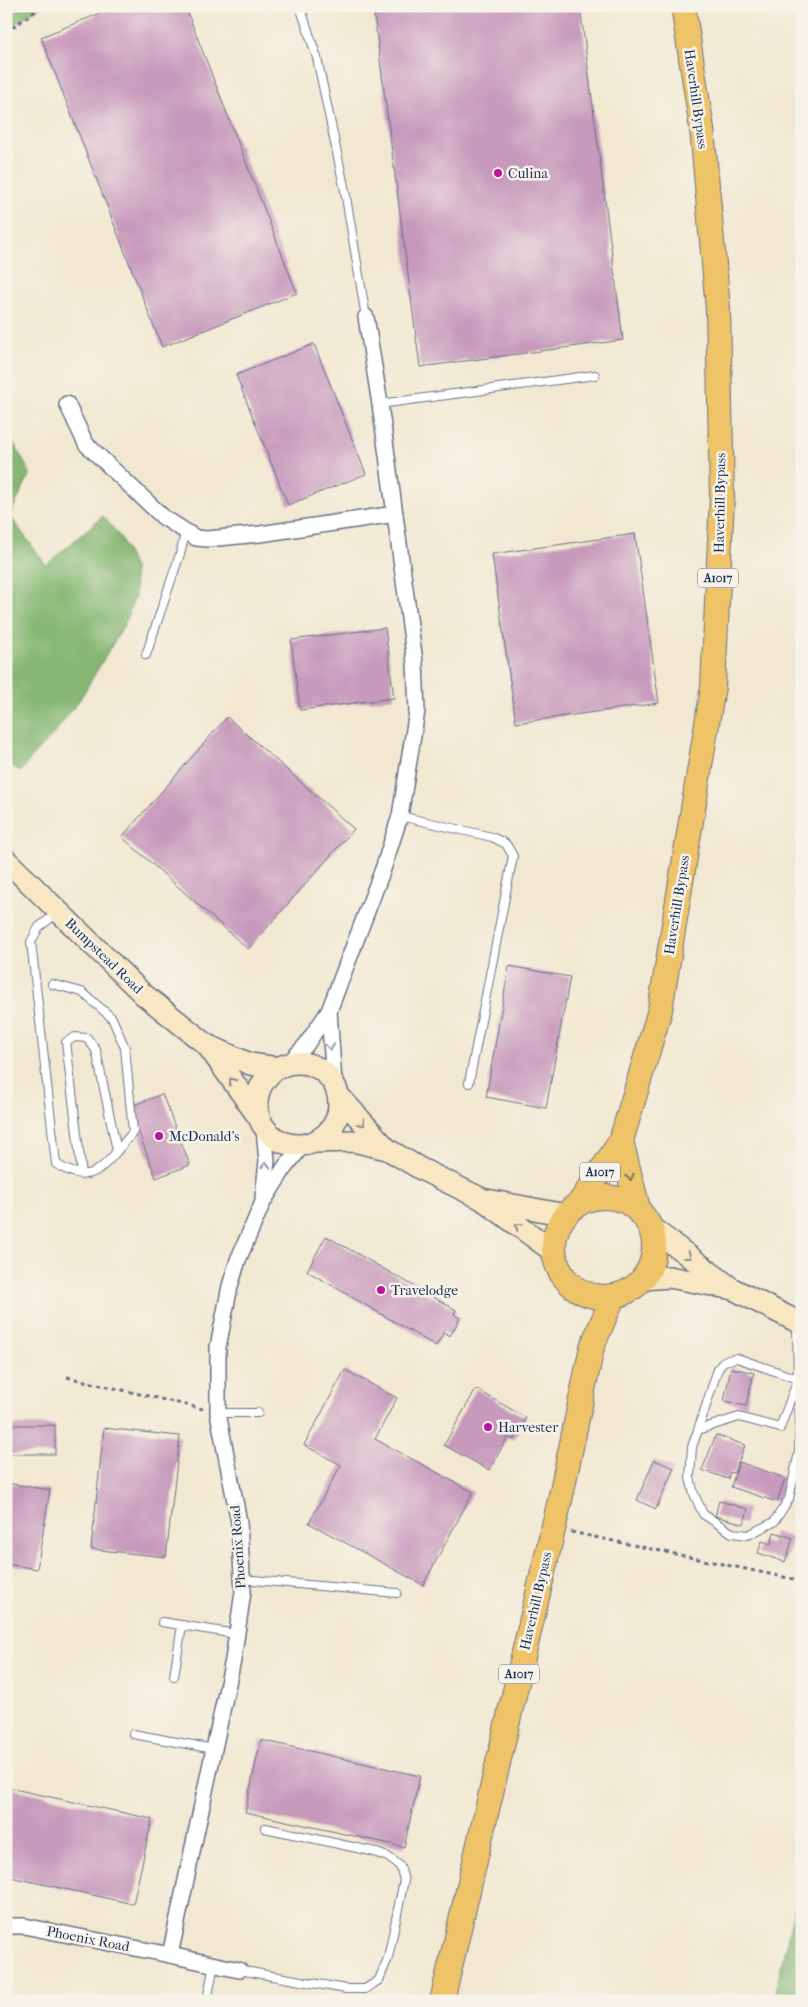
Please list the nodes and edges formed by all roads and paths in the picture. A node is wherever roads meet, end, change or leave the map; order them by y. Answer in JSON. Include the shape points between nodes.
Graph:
{"nodes":[{"id":1,"x":43,"y":6,"type":"edge"},
{"id":2,"x":300,"y":6,"type":"edge"},
{"id":3,"x":683,"y":6,"type":"edge"},
{"id":4,"x":6,"y":32,"type":"edge"},
{"id":5,"x":366,"y":317,"type":"joint"},
{"id":6,"x":595,"y":375,"type":"dead end"},
{"id":7,"x":67,"y":404,"type":"dead end"},
{"id":8,"x":380,"y":404,"type":"junction"},
{"id":9,"x":394,"y":514,"type":"junction"},
{"id":10,"x":185,"y":533,"type":"junction"},
{"id":11,"x":146,"y":655,"type":"dead end"},
{"id":12,"x":400,"y":816,"type":"junction"},
{"id":13,"x":6,"y":860,"type":"edge"},
{"id":14,"x":59,"y":912,"type":"junction"},
{"id":15,"x":52,"y":984,"type":"dead end"},
{"id":16,"x":328,"y":1011,"type":"junction"},
{"id":17,"x":207,"y":1045,"type":"junction"},
{"id":18,"x":283,"y":1066,"type":"junction"},
{"id":19,"x":469,"y":1083,"type":"dead end"},
{"id":20,"x":336,"y":1089,"type":"junction"},
{"id":21,"x":261,"y":1122,"type":"junction"},
{"id":22,"x":621,"y":1141,"type":"junction"},
{"id":23,"x":309,"y":1144,"type":"junction"},
{"id":24,"x":387,"y":1149,"type":"junction"},
{"id":25,"x":117,"y":1151,"type":"junction"},
{"id":26,"x":82,"y":1174,"type":"junction"},
{"id":27,"x":482,"y":1199,"type":"junction"},
{"id":28,"x":263,"y":1202,"type":"junction"},
{"id":29,"x":572,"y":1209,"type":"junction"},
{"id":30,"x":644,"y":1219,"type":"junction"},
{"id":31,"x":554,"y":1252,"type":"junction"},
{"id":32,"x":643,"y":1279,"type":"junction"},
{"id":33,"x":731,"y":1288,"type":"junction"},
{"id":34,"x":583,"y":1293,"type":"junction"},
{"id":35,"x":613,"y":1297,"type":"junction"},
{"id":36,"x":799,"y":1323,"type":"edge"},
{"id":37,"x":592,"y":1347,"type":"junction"},
{"id":38,"x":67,"y":1377,"type":"dead end"},
{"id":39,"x":798,"y":1378,"type":"junction"},
{"id":40,"x":218,"y":1413,"type":"junction"},
{"id":41,"x":258,"y":1413,"type":"dead end"},
{"id":42,"x":698,"y":1430,"type":"junction"},
{"id":43,"x":553,"y":1528,"type":"junction"},
{"id":44,"x":802,"y":1575,"type":"edge"},
{"id":45,"x":242,"y":1579,"type":"junction"},
{"id":46,"x":396,"y":1593,"type":"dead end"},
{"id":47,"x":162,"y":1622,"type":"dead end"},
{"id":48,"x":182,"y":1625,"type":"junction"},
{"id":49,"x":236,"y":1634,"type":"junction"},
{"id":50,"x":174,"y":1676,"type":"dead end"},
{"id":51,"x":133,"y":1734,"type":"dead end"},
{"id":52,"x":214,"y":1749,"type":"junction"},
{"id":53,"x":265,"y":1828,"type":"dead end"},
{"id":54,"x":6,"y":1926,"type":"edge"},
{"id":55,"x":170,"y":1955,"type":"junction"},
{"id":56,"x":214,"y":1964,"type":"junction"},
{"id":57,"x":239,"y":1970,"type":"joint"},
{"id":58,"x":207,"y":2001,"type":"edge"},
{"id":59,"x":442,"y":2001,"type":"edge"}],
"edges":[{"from":1,"to":4,"type":"path"},
{"from":2,"to":5,"type":"lane","via":[[317,58],[345,191]]},
{"from":3,"to":22,"type":"main road","name":"Haverhill Bypass","number":"A1017","via":[[702,129],[718,309],[722,497],[714,687],[660,1010]]},
{"from":5,"to":8,"type":"street"},
{"from":6,"to":8,"type":"lane"},
{"from":7,"to":10,"type":"street","via":[[86,444],[163,517]]},
{"from":8,"to":9,"type":"street"},
{"from":9,"to":10,"type":"street","via":[[207,539]]},
{"from":9,"to":12,"type":"street","via":[[415,662],[417,711]]},
{"from":10,"to":11,"type":"lane"},
{"from":12,"to":16,"type":"street"},
{"from":12,"to":19,"type":"lane","via":[[492,837],[506,844],[513,856]]},
{"from":13,"to":14,"type":"main road","name":"Bumpstead Road"},
{"from":14,"to":17,"type":"main road","name":"Bumpstead Road","via":[[143,994]]},
{"from":14,"to":26,"type":"lane","via":[[39,927],[31,942],[56,1164]]},
{"from":15,"to":25,"type":"lane","via":[[82,992],[112,1018],[125,1048],[133,1132]]},
{"from":16,"to":18,"type":"street","via":[[306,1045]]},
{"from":16,"to":20,"type":"street","one_way":true},
{"from":17,"to":18,"type":"main road","name":"Bumpstead Road","via":[[250,1064]]},
{"from":21,"to":17,"type":"main road","name":"Bumpstead Road","one_way":true},
{"from":18,"to":20,"type":"main road","via":[[302,1063],[314,1066],[325,1073]]},
{"from":18,"to":21,"type":"main road","via":[[260,1086],[256,1100]]},
{"from":20,"to":23,"type":"main road","via":[[340,1109],[336,1122],[328,1134]]},
{"from":20,"to":24,"type":"main road","one_way":true},
{"from":21,"to":23,"type":"main road","via":[[274,1139],[288,1145]]},
{"from":28,"to":21,"type":"street","name":"Phoenix Road","one_way":true,"via":[[266,1161]]},
{"from":22,"to":29,"type":"main road","name":"Haverhill Bypass","number":"A1017"},
{"from":22,"to":30,"type":"main road","number":"A1017","one_way":true},
{"from":23,"to":24,"type":"main road","via":[[353,1141]]},
{"from":23,"to":28,"type":"street","name":"Phoenix Road","via":[[285,1168]]},
{"from":24,"to":27,"type":"main road","via":[[421,1170]]},
{"from":25,"to":26,"type":"lane","via":[[98,1172]]},
{"from":25,"to":26,"type":"lane","via":[[96,1050],[88,1038],[75,1037],[66,1042]]},
{"from":27,"to":29,"type":"main road"},
{"from":31,"to":27,"type":"main road","one_way":true},
{"from":28,"to":40,"type":"street","name":"Phoenix Road","via":[[230,1286],[218,1348]]},
{"from":29,"to":30,"type":"main road","via":[[596,1198],[608,1197],[625,1202]]},
{"from":29,"to":31,"type":"main road","via":[[557,1230]]},
{"from":30,"to":32,"type":"main road","via":[[654,1246],[652,1264]]},
{"from":30,"to":33,"type":"main road","one_way":true},
{"from":31,"to":34,"type":"main road","via":[[558,1269]]},
{"from":32,"to":33,"type":"main road","via":[[669,1277]]},
{"from":32,"to":35,"type":"main road","via":[[630,1290]]},
{"from":33,"to":36,"type":"main road"},
{"from":34,"to":35,"type":"main road","via":[[600,1298]]},
{"from":34,"to":37,"type":"main road","name":"Haverhill Bypass","number":"A1017"},
{"from":35,"to":37,"type":"main road","name":"Haverhill Bypass","number":"A1017"},
{"from":36,"to":39,"type":"lane"},
{"from":37,"to":43,"type":"main road","name":"Haverhill Bypass","number":"A1017"},
{"from":38,"to":40,"type":"path"},
{"from":39,"to":42,"type":"lane","via":[[780,1428],[739,1417]]},
{"from":39,"to":42,"type":"lane","via":[[737,1358],[724,1361],[718,1369]]},
{"from":39,"to":42,"type":"lane","via":[[799,1452],[789,1499],[774,1522],[748,1535],[732,1533],[703,1514],[690,1478],[692,1447]]},
{"from":40,"to":41,"type":"lane"},
{"from":40,"to":45,"type":"street","name":"Phoenix Road","via":[[239,1522]]},
{"from":43,"to":44,"type":"path","via":[[793,1579]]},
{"from":43,"to":59,"type":"main road","name":"Haverhill Bypass","number":"A1017"},
{"from":45,"to":46,"type":"lane"},
{"from":45,"to":49,"type":"street","name":"Phoenix Road"},
{"from":47,"to":48,"type":"lane"},
{"from":48,"to":49,"type":"lane"},
{"from":48,"to":50,"type":"lane"},
{"from":49,"to":52,"type":"street","name":"Phoenix Road"},
{"from":51,"to":52,"type":"lane"},
{"from":52,"to":55,"type":"street","name":"Phoenix Road"},
{"from":53,"to":57,"type":"lane","via":[[388,1857],[400,1866],[404,1880],[388,1958],[379,1980],[365,1989],[317,1985]]},
{"from":54,"to":55,"type":"street","name":"Phoenix Road","via":[[24,1926]]},
{"from":55,"to":56,"type":"street","name":"Phoenix Road"},
{"from":56,"to":57,"type":"street","name":"Phoenix Road"},
{"from":56,"to":58,"type":"lane"}]}
